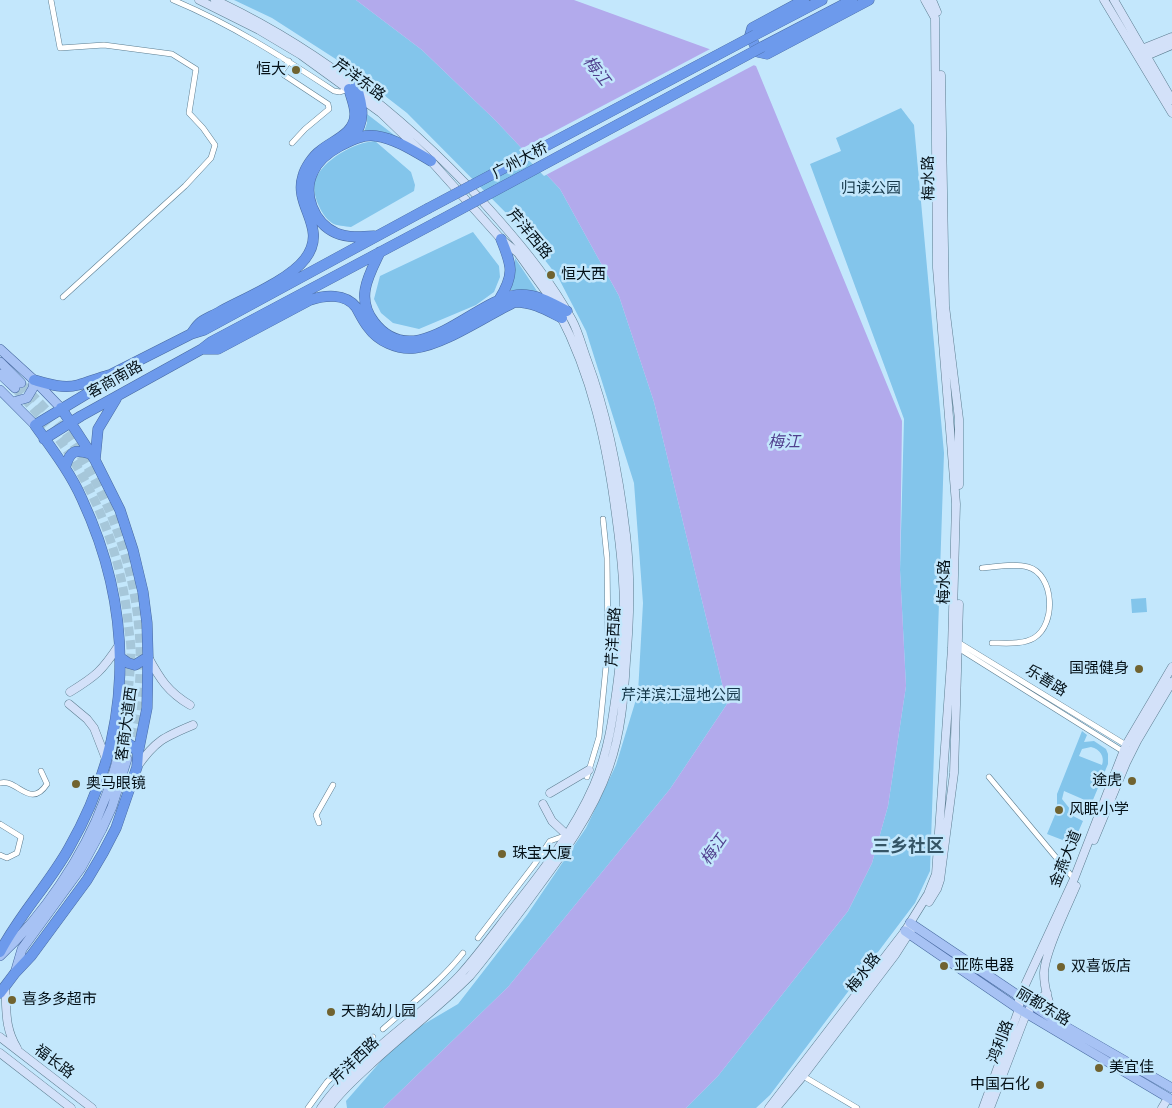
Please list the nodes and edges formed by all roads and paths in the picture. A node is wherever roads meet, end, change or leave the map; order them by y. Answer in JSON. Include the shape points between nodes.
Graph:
{"nodes":[{"id":1,"x":51,"y":0,"type":"edge"},
{"id":2,"x":173,"y":0,"type":"edge"},
{"id":3,"x":199,"y":0,"type":"edge"},
{"id":4,"x":215,"y":0,"type":"edge"},
{"id":5,"x":804,"y":0,"type":"edge"},
{"id":6,"x":822,"y":0,"type":"edge"},
{"id":7,"x":852,"y":0,"type":"edge"},
{"id":8,"x":869,"y":0,"type":"edge"},
{"id":9,"x":925,"y":0,"type":"edge"},
{"id":10,"x":1104,"y":0,"type":"edge"},
{"id":11,"x":1114,"y":0,"type":"edge"},
{"id":12,"x":932,"y":4,"type":"edge"},
{"id":13,"x":1172,"y":37,"type":"edge"},
{"id":14,"x":1172,"y":45,"type":"edge"},
{"id":15,"x":1144,"y":53,"type":"junction"},
{"id":16,"x":289,"y":61,"type":"junction"},
{"id":17,"x":352,"y":87,"type":"junction"},
{"id":18,"x":360,"y":96,"type":"junction"},
{"id":19,"x":1172,"y":100,"type":"edge"},
{"id":20,"x":1172,"y":113,"type":"edge"},
{"id":21,"x":352,"y":139,"type":"junction"},
{"id":22,"x":292,"y":143,"type":"dead end"},
{"id":23,"x":431,"y":161,"type":"junction"},
{"id":24,"x":475,"y":192,"type":"joint"},
{"id":25,"x":479,"y":214,"type":"joint"},
{"id":26,"x":377,"y":236,"type":"junction"},
{"id":27,"x":501,"y":239,"type":"junction"},
{"id":28,"x":380,"y":252,"type":"junction"},
{"id":29,"x":62,"y":298,"type":"dead end"},
{"id":30,"x":499,"y":300,"type":"junction"},
{"id":31,"x":555,"y":305,"type":"junction"},
{"id":32,"x":564,"y":315,"type":"junction"},
{"id":33,"x":191,"y":334,"type":"junction"},
{"id":34,"x":0,"y":349,"type":"edge"},
{"id":35,"x":202,"y":349,"type":"junction"},
{"id":36,"x":0,"y":362,"type":"edge"},
{"id":37,"x":0,"y":374,"type":"edge"},
{"id":38,"x":110,"y":375,"type":"junction"},
{"id":39,"x":34,"y":380,"type":"junction"},
{"id":40,"x":0,"y":390,"type":"edge"},
{"id":41,"x":119,"y":395,"type":"junction"},
{"id":42,"x":13,"y":402,"type":"junction"},
{"id":43,"x":61,"y":408,"type":"junction"},
{"id":44,"x":70,"y":422,"type":"junction"},
{"id":45,"x":35,"y":425,"type":"junction"},
{"id":46,"x":44,"y":438,"type":"junction"},
{"id":47,"x":93,"y":457,"type":"junction"},
{"id":48,"x":65,"y":468,"type":"junction"},
{"id":49,"x":603,"y":519,"type":"dead end"},
{"id":50,"x":982,"y":568,"type":"dead end"},
{"id":51,"x":120,"y":643,"type":"junction"},
{"id":52,"x":992,"y":643,"type":"dead end"},
{"id":53,"x":955,"y":644,"type":"junction"},
{"id":54,"x":148,"y":657,"type":"junction"},
{"id":55,"x":121,"y":658,"type":"junction"},
{"id":56,"x":1172,"y":667,"type":"edge"},
{"id":57,"x":1172,"y":683,"type":"edge"},
{"id":58,"x":70,"y":692,"type":"dead end"},
{"id":59,"x":69,"y":704,"type":"dead end"},
{"id":60,"x":190,"y":705,"type":"dead end"},
{"id":61,"x":193,"y":725,"type":"dead end"},
{"id":62,"x":111,"y":747,"type":"junction"},
{"id":63,"x":1125,"y":748,"type":"junction"},
{"id":64,"x":138,"y":752,"type":"junction"},
{"id":65,"x":106,"y":760,"type":"junction"},
{"id":66,"x":137,"y":767,"type":"junction"},
{"id":67,"x":41,"y":771,"type":"dead end"},
{"id":68,"x":588,"y":773,"type":"joint"},
{"id":69,"x":989,"y":777,"type":"dead end"},
{"id":70,"x":0,"y":783,"type":"edge"},
{"id":71,"x":333,"y":785,"type":"dead end"},
{"id":72,"x":550,"y":793,"type":"dead end"},
{"id":73,"x":543,"y":804,"type":"dead end"},
{"id":74,"x":318,"y":823,"type":"dead end"},
{"id":75,"x":0,"y":824,"type":"edge"},
{"id":76,"x":567,"y":835,"type":"junction"},
{"id":77,"x":0,"y":854,"type":"edge"},
{"id":78,"x":1074,"y":879,"type":"junction"},
{"id":79,"x":909,"y":928,"type":"junction"},
{"id":80,"x":478,"y":938,"type":"dead end"},
{"id":81,"x":0,"y":952,"type":"edge"},
{"id":82,"x":463,"y":953,"type":"dead end"},
{"id":83,"x":0,"y":956,"type":"edge"},
{"id":84,"x":1033,"y":969,"type":"junction"},
{"id":85,"x":1044,"y":972,"type":"junction"},
{"id":86,"x":15,"y":973,"type":"junction"},
{"id":87,"x":3,"y":989,"type":"edge"},
{"id":88,"x":1047,"y":993,"type":"junction"},
{"id":89,"x":1019,"y":998,"type":"junction"},
{"id":90,"x":1026,"y":1010,"type":"junction"},
{"id":91,"x":1056,"y":1021,"type":"junction"},
{"id":92,"x":383,"y":1028,"type":"dead end"},
{"id":93,"x":0,"y":1037,"type":"edge"},
{"id":94,"x":373,"y":1037,"type":"dead end"},
{"id":95,"x":19,"y":1052,"type":"junction"},
{"id":96,"x":2,"y":1056,"type":"edge"},
{"id":97,"x":804,"y":1076,"type":"junction"},
{"id":98,"x":1172,"y":1088,"type":"edge"},
{"id":99,"x":1170,"y":1099,"type":"edge"},
{"id":100,"x":71,"y":1108,"type":"edge"},
{"id":101,"x":92,"y":1108,"type":"edge"},
{"id":102,"x":308,"y":1108,"type":"edge"},
{"id":103,"x":321,"y":1108,"type":"edge"},
{"id":104,"x":329,"y":1108,"type":"edge"},
{"id":105,"x":768,"y":1108,"type":"edge"},
{"id":106,"x":776,"y":1108,"type":"edge"},
{"id":107,"x":857,"y":1108,"type":"edge"},
{"id":108,"x":983,"y":1108,"type":"edge"},
{"id":109,"x":990,"y":1108,"type":"edge"},
{"id":110,"x":1162,"y":1108,"type":"edge"}],
"edges":[{"from":1,"to":29,"type":"street","via":[[60,48],[104,45],[172,54],[196,68],[190,113],[215,145],[212,158],[185,186]]},
{"from":2,"to":16,"type":"street","via":[[220,21]]},
{"from":3,"to":17,"type":"main road","name":"芹洋东路","via":[[267,35]]},
{"from":4,"to":17,"type":"main road","name":"芹洋东路","via":[[281,35]]},
{"from":5,"to":8,"type":"highway","via":[[752,28],[750,35],[758,52],[767,54]]},
{"from":6,"to":26,"type":"highway","name":"广州大桥","bridge":true},
{"from":7,"to":28,"type":"highway","name":"广州大桥","bridge":true},
{"from":9,"to":12,"type":"main road","name":"梅水路"},
{"from":10,"to":20,"type":"main road"},
{"from":11,"to":15,"type":"main road"},
{"from":12,"to":53,"type":"main road","name":"梅水路","via":[[935,18],[937,268],[956,504]]},
{"from":13,"to":15,"type":"main road"},
{"from":14,"to":15,"type":"main road"},
{"from":15,"to":19,"type":"main road"},
{"from":16,"to":17,"type":"street","via":[[334,91]]},
{"from":16,"to":22,"type":"street","via":[[282,71],[284,75],[328,104],[329,110]]},
{"from":17,"to":18,"type":"highway"},
{"from":17,"to":24,"type":"main road","name":"芹洋东路","via":[[391,113]]},
{"from":17,"to":33,"type":"highway","via":[[354,124],[319,152],[302,176],[301,196],[314,227],[311,250],[304,261],[284,278],[202,322]]},
{"from":18,"to":21,"type":"highway","via":[[362,122]]},
{"from":18,"to":23,"type":"main road","name":"芹洋东路"},
{"from":21,"to":23,"type":"highway","via":[[366,136],[391,139]]},
{"from":21,"to":26,"type":"highway","via":[[327,154],[313,170],[309,191],[311,204],[316,215],[336,232],[348,236]]},
{"from":23,"to":25,"type":"main road","name":"芹洋东路"},
{"from":24,"to":32,"type":"main road","name":"芹洋西路","via":[[551,284]]},
{"from":25,"to":27,"type":"main road","name":"芹洋西路"},
{"from":26,"to":33,"type":"highway","name":"广州大桥","via":[[204,330]]},
{"from":27,"to":30,"type":"highway","via":[[511,271],[509,284]]},
{"from":27,"to":31,"type":"main road","name":"芹洋西路","via":[[518,253]]},
{"from":28,"to":30,"type":"highway","via":[[368,275],[364,296],[366,310],[382,331],[393,337],[419,340],[433,336]]},
{"from":28,"to":35,"type":"highway","name":"广州大桥"},
{"from":30,"to":31,"type":"highway","via":[[528,295]]},
{"from":31,"to":32,"type":"highway"},
{"from":32,"to":35,"type":"highway","via":[[526,302],[515,302],[439,341],[403,348],[379,338],[355,306],[345,299],[321,297],[218,349]]},
{"from":32,"to":76,"type":"main road","name":"芹洋西路","via":[[600,421],[612,478],[622,556],[624,626],[608,746],[593,787]]},
{"from":32,"to":104,"type":"main road","name":"芹洋西路","via":[[574,323],[604,408],[622,499],[629,560],[630,620],[623,701],[611,759],[600,790],[566,850],[479,964],[457,989],[359,1075]]},
{"from":33,"to":38,"type":"highway","name":"客商南路"},
{"from":34,"to":39,"type":"main road"},
{"from":35,"to":41,"type":"highway","name":"客商南路"},
{"from":36,"to":37,"type":"main road","via":[[18,385]]},
{"from":38,"to":39,"type":"highway","via":[[63,386]]},
{"from":38,"to":43,"type":"highway","name":"客商南路"},
{"from":39,"to":42,"type":"main road","via":[[27,398]]},
{"from":39,"to":43,"type":"main road"},
{"from":40,"to":42,"type":"main road"},
{"from":41,"to":44,"type":"highway","name":"客商南路"},
{"from":41,"to":47,"type":"highway","via":[[98,429]]},
{"from":42,"to":45,"type":"main road"},
{"from":43,"to":44,"type":"highway","name":"客商大道西"},
{"from":43,"to":45,"type":"highway","name":"客商南路"},
{"from":44,"to":46,"type":"highway","name":"客商南路"},
{"from":44,"to":47,"type":"highway","name":"客商大道西"},
{"from":45,"to":46,"type":"highway"},
{"from":46,"to":48,"type":"highway"},
{"from":47,"to":48,"type":"highway","via":[[73,452]]},
{"from":47,"to":54,"type":"highway","name":"客商大道西","via":[[120,510],[133,550],[143,592]]},
{"from":48,"to":51,"type":"highway","via":[[82,497],[99,538],[110,578]]},
{"from":49,"to":68,"type":"street","via":[[608,646],[599,737]]},
{"from":50,"to":52,"type":"street","via":[[1028,567],[1037,572],[1050,596],[1048,618],[1042,631],[1033,639]]},
{"from":51,"to":55,"type":"highway"},
{"from":51,"to":58,"type":"main road","via":[[101,672]]},
{"from":53,"to":63,"type":"street","name":"乐善路"},
{"from":53,"to":79,"type":"main road","name":"梅水路","via":[[954,772],[940,880]]},
{"from":54,"to":55,"type":"highway","via":[[135,665]]},
{"from":54,"to":60,"type":"main road","via":[[162,682]]},
{"from":54,"to":64,"type":"highway","name":"客商大道西","via":[[147,708]]},
{"from":55,"to":62,"type":"highway"},
{"from":56,"to":63,"type":"main road","name":"金燕大道"},
{"from":57,"to":85,"type":"main road","name":"金燕大道","via":[[1126,763],[1048,954]]},
{"from":59,"to":65,"type":"main road","via":[[94,728]]},
{"from":61,"to":66,"type":"main road","via":[[162,738]]},
{"from":62,"to":64,"type":"highway","via":[[128,742]]},
{"from":62,"to":65,"type":"highway"},
{"from":63,"to":78,"type":"main road","name":"金燕大道"},
{"from":64,"to":66,"type":"highway","name":"客商大道西"},
{"from":65,"to":81,"type":"highway","via":[[86,815],[69,849]]},
{"from":66,"to":86,"type":"highway","name":"客商大道西","via":[[116,828],[103,853],[32,956]]},
{"from":67,"to":70,"type":"street","via":[[47,784],[36,794],[27,794],[11,784]]},
{"from":68,"to":72,"type":"main road"},
{"from":69,"to":78,"type":"street"},
{"from":71,"to":74,"type":"street","via":[[316,815]]},
{"from":73,"to":76,"type":"main road","via":[[552,821]]},
{"from":75,"to":77,"type":"street","via":[[21,837],[17,853],[7,858]]},
{"from":76,"to":80,"type":"street","via":[[550,841]]},
{"from":76,"to":103,"type":"main road","name":"芹洋西路","via":[[459,976],[356,1069]]},
{"from":78,"to":84,"type":"main road","name":"金燕大道"},
{"from":79,"to":89,"type":"main road","name":"丽都东路"},
{"from":79,"to":90,"type":"main road","name":"丽都东路"},
{"from":79,"to":97,"type":"main road","name":"梅水路","via":[[896,955]]},
{"from":79,"to":105,"type":"main road","name":"梅水路"},
{"from":82,"to":92,"type":"street","via":[[437,982]]},
{"from":83,"to":86,"type":"main road","via":[[16,942],[51,897],[80,852],[123,758],[102,829],[77,874],[22,949]]},
{"from":84,"to":85,"type":"main road"},
{"from":84,"to":89,"type":"main road","name":"金燕大道"},
{"from":85,"to":88,"type":"main road","name":"金燕大道"},
{"from":86,"to":87,"type":"highway","name":"客商大道西"},
{"from":87,"to":95,"type":"main road","via":[[6,1021]]},
{"from":88,"to":90,"type":"main road","name":"鸿利路"},
{"from":88,"to":91,"type":"main road","name":"金燕大道"},
{"from":89,"to":90,"type":"main road","name":"丽都东路"},
{"from":90,"to":91,"type":"main road","name":"丽都东路"},
{"from":90,"to":99,"type":"main road","name":"丽都东路"},
{"from":90,"to":108,"type":"main road","name":"鸿利路"},
{"from":90,"to":109,"type":"main road","name":"鸿利路"},
{"from":91,"to":98,"type":"main road","name":"丽都东路"},
{"from":93,"to":95,"type":"main road","name":"福长路"},
{"from":94,"to":102,"type":"street","via":[[327,1082]]},
{"from":95,"to":101,"type":"main road","name":"福长路"},
{"from":96,"to":100,"type":"main road","name":"福长路"},
{"from":97,"to":106,"type":"main road","name":"梅水路"},
{"from":97,"to":107,"type":"street"},
{"from":99,"to":110,"type":"main road"}]}
